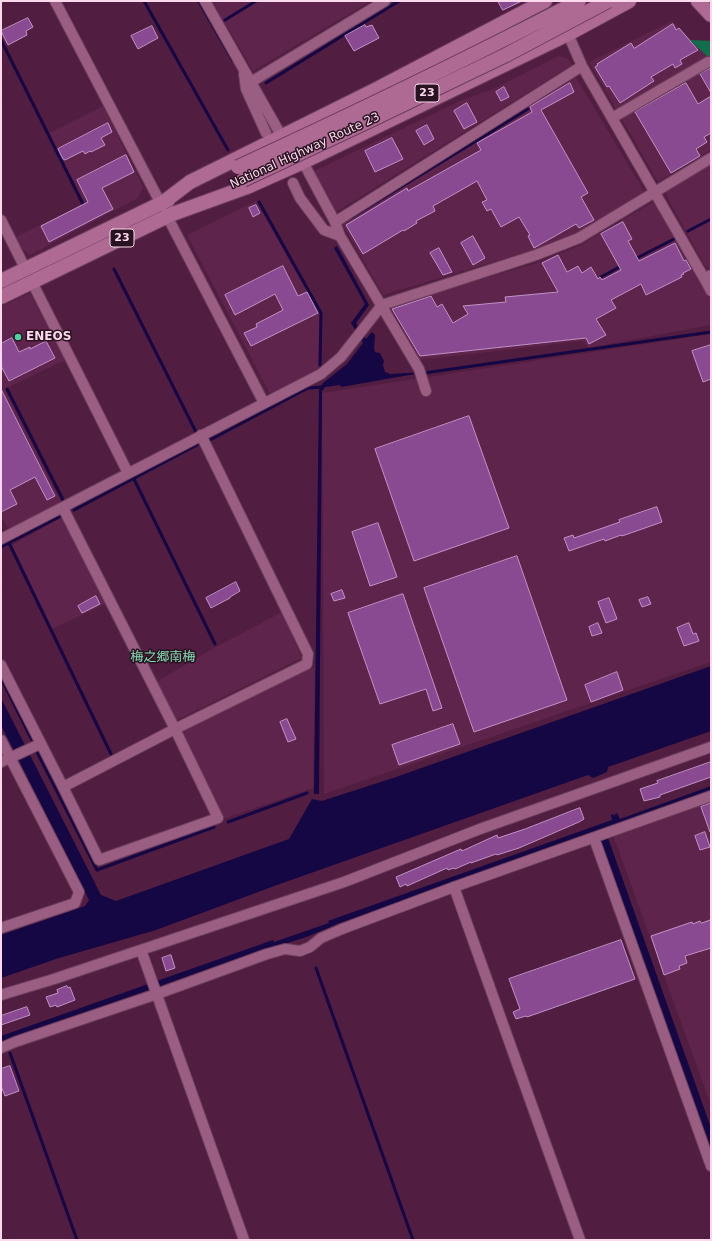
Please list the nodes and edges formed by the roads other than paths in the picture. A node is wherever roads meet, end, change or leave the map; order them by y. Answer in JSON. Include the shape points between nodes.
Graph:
{"nodes":[{"id":1,"x":55,"y":1,"type":"edge"},
{"id":2,"x":204,"y":1,"type":"edge"},
{"id":3,"x":385,"y":1,"type":"edge"},
{"id":4,"x":545,"y":1,"type":"edge"},
{"id":5,"x":579,"y":1,"type":"edge"},
{"id":6,"x":608,"y":1,"type":"edge"},
{"id":7,"x":629,"y":1,"type":"edge"},
{"id":8,"x":698,"y":1,"type":"edge"},
{"id":9,"x":711,"y":16,"type":"edge"},
{"id":10,"x":568,"y":34,"type":"junction"},
{"id":11,"x":708,"y":62,"type":"dead end"},
{"id":12,"x":582,"y":66,"type":"junction"},
{"id":13,"x":244,"y":70,"type":"junction"},
{"id":14,"x":251,"y":82,"type":"junction"},
{"id":15,"x":612,"y":118,"type":"junction"},
{"id":16,"x":266,"y":133,"type":"dead end"},
{"id":17,"x":282,"y":137,"type":"junction"},
{"id":18,"x":711,"y":158,"type":"edge"},
{"id":19,"x":304,"y":162,"type":"junction"},
{"id":20,"x":241,"y":173,"type":"junction"},
{"id":21,"x":293,"y":183,"type":"dead end"},
{"id":22,"x":654,"y":193,"type":"junction"},
{"id":23,"x":164,"y":210,"type":"junction"},
{"id":24,"x":1,"y":220,"type":"edge"},
{"id":25,"x":335,"y":222,"type":"junction"},
{"id":26,"x":340,"y":236,"type":"junction"},
{"id":27,"x":25,"y":268,"type":"junction"},
{"id":28,"x":707,"y":276,"type":"edge"},
{"id":29,"x":1,"y":281,"type":"edge"},
{"id":30,"x":32,"y":282,"type":"junction"},
{"id":31,"x":711,"y":291,"type":"edge"},
{"id":32,"x":1,"y":297,"type":"edge"},
{"id":33,"x":382,"y":305,"type":"junction"},
{"id":34,"x":426,"y":391,"type":"dead end"},
{"id":35,"x":264,"y":403,"type":"junction"},
{"id":36,"x":201,"y":435,"type":"junction"},
{"id":37,"x":128,"y":472,"type":"junction"},
{"id":38,"x":63,"y":508,"type":"junction"},
{"id":39,"x":2,"y":536,"type":"edge"},
{"id":40,"x":1,"y":665,"type":"edge"},
{"id":41,"x":175,"y":729,"type":"junction"},
{"id":42,"x":1,"y":740,"type":"edge"},
{"id":43,"x":36,"y":746,"type":"junction"},
{"id":44,"x":711,"y":747,"type":"edge"},
{"id":45,"x":8,"y":758,"type":"edge"},
{"id":46,"x":63,"y":787,"type":"junction"},
{"id":47,"x":711,"y":796,"type":"edge"},
{"id":48,"x":594,"y":838,"type":"junction"},
{"id":49,"x":454,"y":887,"type":"junction"},
{"id":50,"x":1,"y":928,"type":"edge"},
{"id":51,"x":141,"y":950,"type":"junction"},
{"id":52,"x":155,"y":989,"type":"junction"},
{"id":53,"x":1,"y":995,"type":"edge"},
{"id":54,"x":1,"y":1048,"type":"edge"},
{"id":55,"x":711,"y":1166,"type":"edge"},
{"id":56,"x":244,"y":1240,"type":"edge"},
{"id":57,"x":580,"y":1240,"type":"edge"}],
"edges":[{"from":1,"to":23,"type":"street"},
{"from":2,"to":13,"type":"street"},
{"from":3,"to":14,"type":"street"},
{"from":4,"to":17,"type":"highway"},
{"from":5,"to":20,"type":"highway","name":"National Highway Route 23","number":"23","bridge":true},
{"from":6,"to":20,"type":"highway","name":"National Highway Route 23","number":"23","bridge":true,"via":[[506,55],[364,124]]},
{"from":7,"to":10,"type":"highway"},
{"from":8,"to":9,"type":"highway"},
{"from":10,"to":12,"type":"street"},
{"from":10,"to":19,"type":"highway"},
{"from":11,"to":15,"type":"street"},
{"from":12,"to":15,"type":"street"},
{"from":12,"to":25,"type":"street"},
{"from":13,"to":14,"type":"street"},
{"from":13,"to":16,"type":"street","via":[[246,89]]},
{"from":14,"to":17,"type":"street"},
{"from":15,"to":22,"type":"street"},
{"from":17,"to":23,"type":"highway","via":[[190,182]]},
{"from":18,"to":22,"type":"street"},
{"from":19,"to":23,"type":"highway","via":[[247,187]]},
{"from":19,"to":25,"type":"street"},
{"from":20,"to":23,"type":"highway","name":"National Highway Route 23","number":"23"},
{"from":21,"to":26,"type":"street","via":[[300,198],[324,230]]},
{"from":22,"to":28,"type":"street"},
{"from":22,"to":33,"type":"street","via":[[579,238],[536,255]]},
{"from":23,"to":27,"type":"highway","name":"National Highway Route 23","number":"23"},
{"from":23,"to":30,"type":"highway","name":"National Highway Route 23","number":"23"},
{"from":23,"to":35,"type":"street"},
{"from":24,"to":27,"type":"street"},
{"from":25,"to":26,"type":"street"},
{"from":26,"to":33,"type":"street"},
{"from":27,"to":29,"type":"highway","name":"National Highway Route 23","number":"23"},
{"from":28,"to":31,"type":"street"},
{"from":30,"to":32,"type":"highway","name":"National Highway Route 23","number":"23"},
{"from":30,"to":37,"type":"street"},
{"from":33,"to":34,"type":"street","via":[[419,369]]},
{"from":33,"to":35,"type":"street","via":[[341,357],[321,374]]},
{"from":35,"to":36,"type":"street"},
{"from":36,"to":37,"type":"street"},
{"from":36,"to":41,"type":"street","via":[[308,654],[307,664]]},
{"from":37,"to":38,"type":"street"},
{"from":38,"to":39,"type":"street"},
{"from":38,"to":41,"type":"street"},
{"from":40,"to":43,"type":"street"},
{"from":41,"to":46,"type":"street"},
{"from":41,"to":46,"type":"street","via":[[218,818],[99,860]]},
{"from":42,"to":45,"type":"street"},
{"from":43,"to":45,"type":"street"},
{"from":43,"to":46,"type":"street"},
{"from":44,"to":51,"type":"street","via":[[480,829],[344,882]]},
{"from":45,"to":50,"type":"street","via":[[79,892],[75,903]]},
{"from":47,"to":48,"type":"street"},
{"from":48,"to":49,"type":"street"},
{"from":48,"to":55,"type":"street"},
{"from":49,"to":52,"type":"street","via":[[342,929],[300,951],[285,949]]},
{"from":49,"to":57,"type":"street"},
{"from":51,"to":52,"type":"street"},
{"from":51,"to":53,"type":"street"},
{"from":52,"to":54,"type":"street"},
{"from":52,"to":56,"type":"street"}]}
